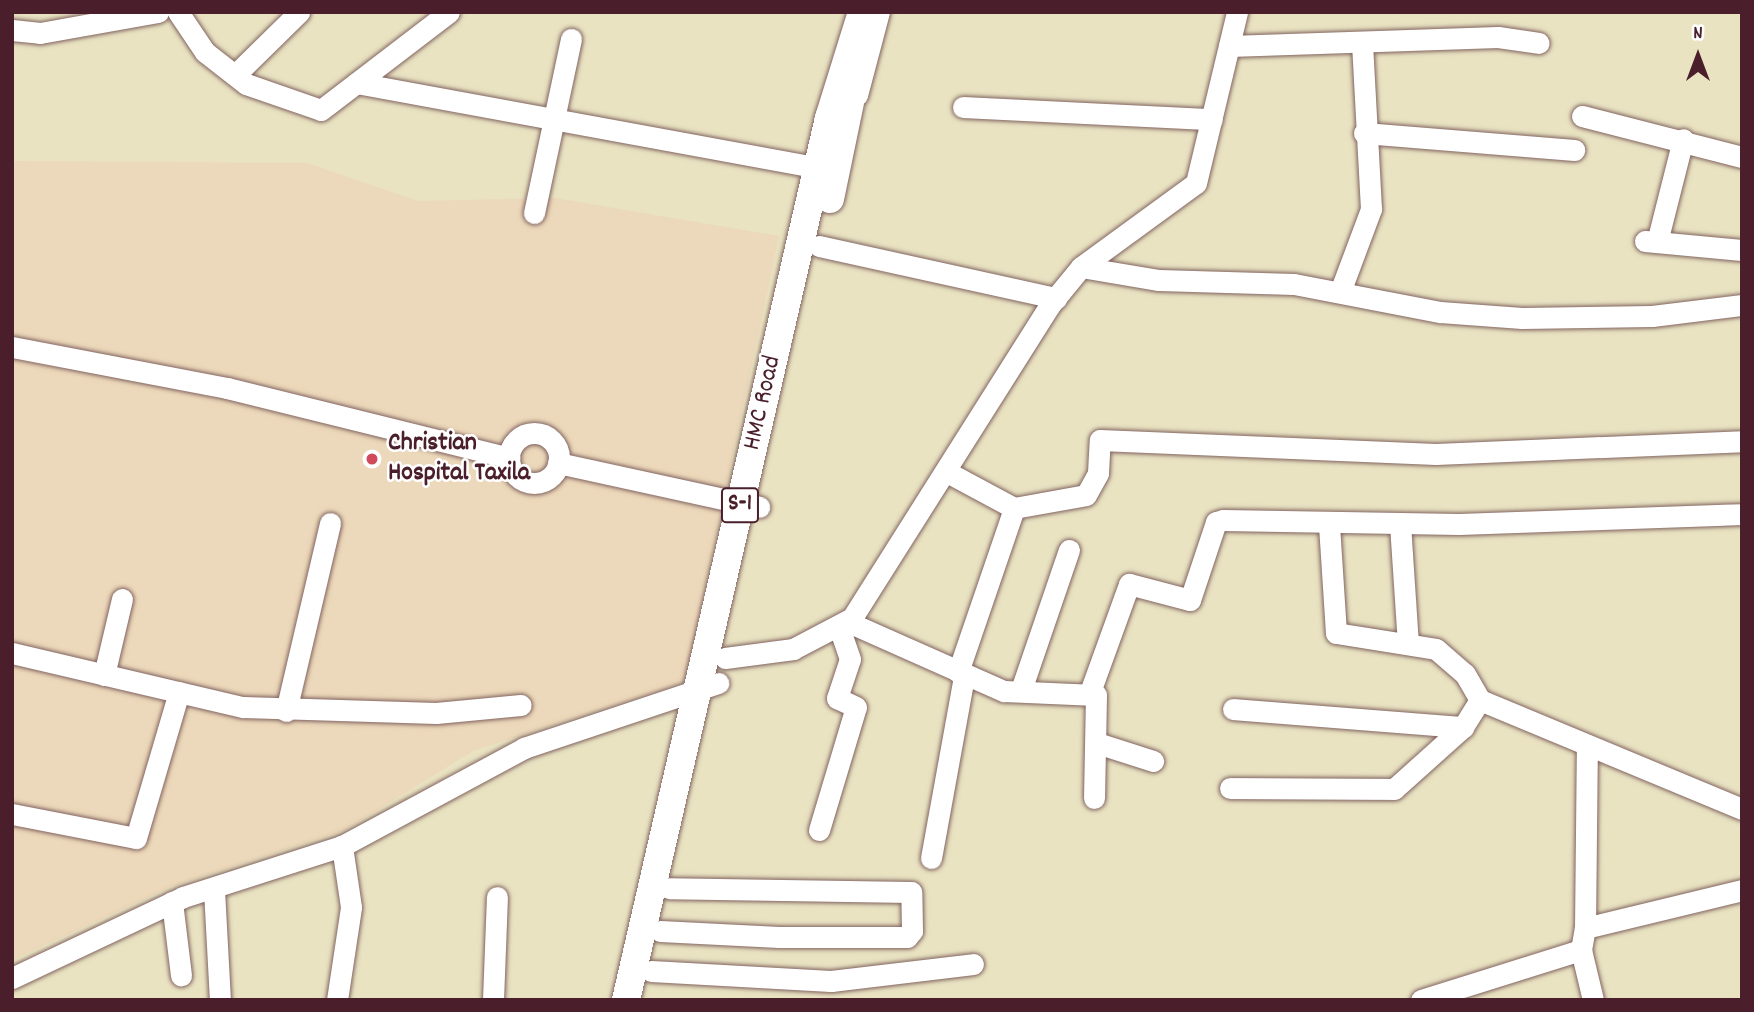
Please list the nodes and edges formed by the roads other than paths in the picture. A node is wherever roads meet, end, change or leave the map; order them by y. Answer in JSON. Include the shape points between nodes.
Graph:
{"nodes":[{"id":1,"x":159,"y":12,"type":"edge"},
{"id":2,"x":178,"y":12,"type":"edge"},
{"id":3,"x":299,"y":12,"type":"edge"},
{"id":4,"x":449,"y":12,"type":"edge"},
{"id":5,"x":852,"y":12,"type":"edge"},
{"id":6,"x":863,"y":12,"type":"edge"},
{"id":7,"x":879,"y":12,"type":"edge"},
{"id":8,"x":1237,"y":12,"type":"edge"},
{"id":9,"x":12,"y":30,"type":"edge"},
{"id":10,"x":571,"y":39,"type":"dead end"},
{"id":11,"x":1539,"y":43,"type":"dead end"},
{"id":12,"x":1362,"y":45,"type":"junction"},
{"id":13,"x":1229,"y":46,"type":"junction"},
{"id":14,"x":235,"y":75,"type":"junction"},
{"id":15,"x":357,"y":83,"type":"junction"},
{"id":16,"x":962,"y":107,"type":"dead end"},
{"id":17,"x":1582,"y":116,"type":"dead end"},
{"id":18,"x":1212,"y":119,"type":"junction"},
{"id":19,"x":554,"y":120,"type":"junction"},
{"id":20,"x":839,"y":121,"type":"junction"},
{"id":21,"x":1364,"y":133,"type":"junction"},
{"id":22,"x":1682,"y":139,"type":"junction"},
{"id":23,"x":1574,"y":150,"type":"dead end"},
{"id":24,"x":1742,"y":157,"type":"edge"},
{"id":25,"x":818,"y":168,"type":"junction"},
{"id":26,"x":534,"y":213,"type":"dead end"},
{"id":27,"x":819,"y":246,"type":"junction"},
{"id":28,"x":1742,"y":250,"type":"edge"},
{"id":29,"x":1081,"y":267,"type":"junction"},
{"id":30,"x":1340,"y":292,"type":"junction"},
{"id":31,"x":1056,"y":298,"type":"junction"},
{"id":32,"x":1742,"y":305,"type":"edge"},
{"id":33,"x":14,"y":354,"type":"edge"},
{"id":34,"x":1742,"y":441,"type":"edge"},
{"id":35,"x":509,"y":458,"type":"junction"},
{"id":36,"x":558,"y":463,"type":"junction"},
{"id":37,"x":947,"y":472,"type":"junction"},
{"id":38,"x":750,"y":505,"type":"junction"},
{"id":39,"x":1014,"y":508,"type":"junction"},
{"id":40,"x":1742,"y":514,"type":"edge"},
{"id":41,"x":330,"y":523,"type":"dead end"},
{"id":42,"x":1400,"y":524,"type":"junction"},
{"id":43,"x":1329,"y":525,"type":"junction"},
{"id":44,"x":1069,"y":550,"type":"dead end"},
{"id":45,"x":122,"y":598,"type":"dead end"},
{"id":46,"x":844,"y":625,"type":"junction"},
{"id":47,"x":1408,"y":643,"type":"junction"},
{"id":48,"x":12,"y":653,"type":"edge"},
{"id":49,"x":961,"y":674,"type":"junction"},
{"id":50,"x":104,"y":675,"type":"junction"},
{"id":51,"x":713,"y":677,"type":"junction"},
{"id":52,"x":1021,"y":690,"type":"junction"},
{"id":53,"x":179,"y":692,"type":"junction"},
{"id":54,"x":1090,"y":692,"type":"junction"},
{"id":55,"x":1480,"y":700,"type":"junction"},
{"id":56,"x":521,"y":705,"type":"dead end"},
{"id":57,"x":1233,"y":709,"type":"dead end"},
{"id":58,"x":286,"y":711,"type":"junction"},
{"id":59,"x":1463,"y":727,"type":"junction"},
{"id":60,"x":1097,"y":743,"type":"junction"},
{"id":61,"x":1587,"y":745,"type":"junction"},
{"id":62,"x":1153,"y":761,"type":"dead end"},
{"id":63,"x":1230,"y":788,"type":"dead end"},
{"id":64,"x":1094,"y":798,"type":"dead end"},
{"id":65,"x":1742,"y":809,"type":"edge"},
{"id":66,"x":12,"y":814,"type":"edge"},
{"id":67,"x":819,"y":830,"type":"dead end"},
{"id":68,"x":342,"y":846,"type":"junction"},
{"id":69,"x":931,"y":858,"type":"dead end"},
{"id":70,"x":669,"y":888,"type":"junction"},
{"id":71,"x":214,"y":890,"type":"junction"},
{"id":72,"x":1742,"y":890,"type":"edge"},
{"id":73,"x":497,"y":897,"type":"dead end"},
{"id":74,"x":172,"y":902,"type":"junction"},
{"id":75,"x":1586,"y":928,"type":"junction"},
{"id":76,"x":660,"y":931,"type":"junction"},
{"id":77,"x":1581,"y":950,"type":"junction"},
{"id":78,"x":973,"y":964,"type":"dead end"},
{"id":79,"x":651,"y":971,"type":"junction"},
{"id":80,"x":181,"y":975,"type":"dead end"},
{"id":81,"x":12,"y":978,"type":"edge"},
{"id":82,"x":220,"y":1000,"type":"edge"},
{"id":83,"x":337,"y":1000,"type":"edge"},
{"id":84,"x":493,"y":1000,"type":"edge"},
{"id":85,"x":626,"y":1000,"type":"edge"},
{"id":86,"x":644,"y":1000,"type":"edge"},
{"id":87,"x":1421,"y":1000,"type":"edge"},
{"id":88,"x":1593,"y":1000,"type":"edge"}],
"edges":[{"from":1,"to":9,"type":"street","via":[[40,33]]},
{"from":2,"to":14,"type":"street","via":[[205,52]]},
{"from":3,"to":14,"type":"street"},
{"from":4,"to":15,"type":"street"},
{"from":5,"to":20,"type":"street"},
{"from":6,"to":20,"type":"main road","name":"HMC Road","number":"S-1"},
{"from":7,"to":20,"type":"street"},
{"from":8,"to":13,"type":"street"},
{"from":10,"to":19,"type":"street"},
{"from":11,"to":12,"type":"street","via":[[1498,37]]},
{"from":12,"to":13,"type":"street"},
{"from":12,"to":21,"type":"street"},
{"from":13,"to":18,"type":"street"},
{"from":14,"to":15,"type":"street","via":[[296,106],[321,110]]},
{"from":15,"to":19,"type":"street"},
{"from":16,"to":18,"type":"street"},
{"from":17,"to":22,"type":"street"},
{"from":18,"to":29,"type":"street","via":[[1196,183]]},
{"from":19,"to":25,"type":"street"},
{"from":19,"to":26,"type":"street"},
{"from":20,"to":25,"type":"main road","name":"HMC Road","number":"S-1"},
{"from":20,"to":27,"type":"main road","name":"HMC Road","number":"S-1"},
{"from":21,"to":23,"type":"street"},
{"from":21,"to":30,"type":"street","via":[[1371,209]]},
{"from":22,"to":24,"type":"street"},
{"from":22,"to":28,"type":"street","via":[[1650,241]]},
{"from":25,"to":38,"type":"main road","name":"HMC Road","number":"S-1"},
{"from":27,"to":31,"type":"street"},
{"from":27,"to":38,"type":"main road","name":"HMC Road","number":"S-1"},
{"from":29,"to":30,"type":"street","via":[[1158,280],[1294,284]]},
{"from":29,"to":31,"type":"street"},
{"from":30,"to":32,"type":"street","via":[[1440,312],[1522,318],[1651,316]]},
{"from":31,"to":37,"type":"street"},
{"from":33,"to":35,"type":"street","via":[[227,388]]},
{"from":34,"to":39,"type":"street","via":[[1436,454],[1100,440],[1098,473],[1087,495]]},
{"from":35,"to":36,"type":"street","via":[[514,473],[532,483],[551,475]]},
{"from":35,"to":36,"type":"street","via":[[520,437],[540,433],[556,446]]},
{"from":36,"to":38,"type":"street"},
{"from":37,"to":39,"type":"street"},
{"from":37,"to":46,"type":"street"},
{"from":38,"to":51,"type":"main road","name":"HMC Road","number":"S-1"},
{"from":38,"to":51,"type":"main road","name":"HMC Road","number":"S-1"},
{"from":39,"to":49,"type":"street"},
{"from":40,"to":42,"type":"street"},
{"from":41,"to":58,"type":"street"},
{"from":42,"to":43,"type":"street"},
{"from":42,"to":47,"type":"street"},
{"from":43,"to":47,"type":"street","via":[[1336,633]]},
{"from":43,"to":54,"type":"street","via":[[1216,522],[1190,600],[1129,584]]},
{"from":44,"to":52,"type":"street"},
{"from":45,"to":50,"type":"street"},
{"from":46,"to":49,"type":"street"},
{"from":46,"to":51,"type":"street"},
{"from":46,"to":67,"type":"street","via":[[850,659],[837,698],[856,707]]},
{"from":47,"to":55,"type":"street","via":[[1445,654]]},
{"from":48,"to":50,"type":"street"},
{"from":49,"to":52,"type":"street"},
{"from":49,"to":69,"type":"street"},
{"from":50,"to":53,"type":"street"},
{"from":51,"to":68,"type":"street","via":[[524,748]]},
{"from":51,"to":70,"type":"main road","name":"HMC Road","number":"S-1"},
{"from":51,"to":85,"type":"main road","name":"HMC Road","number":"S-1"},
{"from":52,"to":54,"type":"street"},
{"from":53,"to":58,"type":"street"},
{"from":53,"to":66,"type":"street","via":[[136,838]]},
{"from":54,"to":60,"type":"street","via":[[1099,704]]},
{"from":55,"to":59,"type":"street"},
{"from":55,"to":61,"type":"street"},
{"from":56,"to":58,"type":"street","via":[[436,713]]},
{"from":57,"to":59,"type":"street"},
{"from":59,"to":63,"type":"street","via":[[1385,792]]},
{"from":60,"to":62,"type":"street"},
{"from":60,"to":64,"type":"street"},
{"from":61,"to":65,"type":"street"},
{"from":61,"to":75,"type":"street"},
{"from":68,"to":71,"type":"street"},
{"from":68,"to":83,"type":"street","via":[[351,907]]},
{"from":70,"to":76,"type":"main road","name":"HMC Road","number":"S-1"},
{"from":70,"to":76,"type":"street","via":[[911,892],[912,931],[907,937],[779,937]]},
{"from":71,"to":74,"type":"street"},
{"from":71,"to":82,"type":"street"},
{"from":72,"to":75,"type":"street"},
{"from":73,"to":84,"type":"street"},
{"from":74,"to":80,"type":"street"},
{"from":74,"to":81,"type":"street"},
{"from":75,"to":77,"type":"street"},
{"from":76,"to":79,"type":"main road","name":"HMC Road","number":"S-1"},
{"from":77,"to":87,"type":"street"},
{"from":77,"to":88,"type":"street"},
{"from":78,"to":79,"type":"street","via":[[831,981]]},
{"from":79,"to":86,"type":"main road","name":"HMC Road","number":"S-1"}]}
